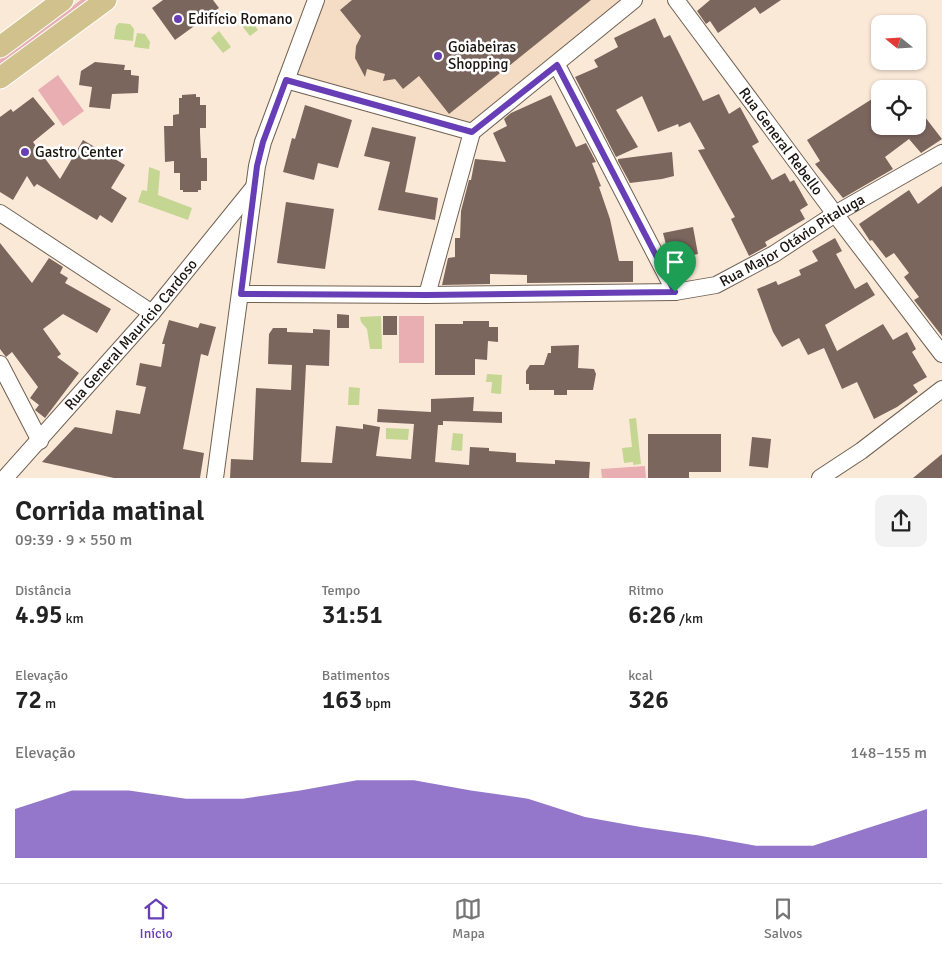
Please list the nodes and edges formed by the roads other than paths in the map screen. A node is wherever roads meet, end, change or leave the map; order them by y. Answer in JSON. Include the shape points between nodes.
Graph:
{"nodes":[{"id":1,"x":63,"y":0,"type":"edge"},
{"id":2,"x":106,"y":0,"type":"edge"},
{"id":3,"x":316,"y":0,"type":"edge"},
{"id":4,"x":634,"y":0,"type":"edge"},
{"id":5,"x":676,"y":0,"type":"edge"},
{"id":6,"x":0,"y":48,"type":"edge"},
{"id":7,"x":557,"y":65,"type":"junction"},
{"id":8,"x":0,"y":78,"type":"edge"},
{"id":9,"x":286,"y":80,"type":"junction"},
{"id":10,"x":472,"y":132,"type":"junction"},
{"id":11,"x":942,"y":153,"type":"edge"},
{"id":12,"x":254,"y":187,"type":"junction"},
{"id":13,"x":0,"y":213,"type":"edge"},
{"id":14,"x":835,"y":214,"type":"junction"},
{"id":15,"x":675,"y":292,"type":"junction"},
{"id":16,"x":241,"y":294,"type":"junction"},
{"id":17,"x":427,"y":295,"type":"junction"},
{"id":18,"x":152,"y":313,"type":"junction"},
{"id":19,"x":942,"y":354,"type":"edge"},
{"id":20,"x":0,"y":364,"type":"edge"},
{"id":21,"x":942,"y":389,"type":"edge"},
{"id":22,"x":40,"y":441,"type":"junction"},
{"id":23,"x":5,"y":478,"type":"edge"},
{"id":24,"x":215,"y":478,"type":"edge"},
{"id":25,"x":820,"y":478,"type":"edge"}],
"edges":[{"from":1,"to":6,"type":"main road"},
{"from":2,"to":8,"type":"main road"},
{"from":3,"to":9,"type":"street"},
{"from":4,"to":7,"type":"street"},
{"from":5,"to":14,"type":"street","name":"Rua General Rebello"},
{"from":7,"to":10,"type":"street"},
{"from":7,"to":15,"type":"street"},
{"from":9,"to":10,"type":"street"},
{"from":9,"to":12,"type":"street","via":[[263,142]]},
{"from":10,"to":17,"type":"street"},
{"from":11,"to":14,"type":"street","name":"Rua Major Otávio Pitaluga"},
{"from":12,"to":16,"type":"street"},
{"from":12,"to":18,"type":"street","name":"Rua General Maurício Cardoso"},
{"from":13,"to":18,"type":"street"},
{"from":14,"to":15,"type":"street","name":"Rua Major Otávio Pitaluga","via":[[774,254],[716,285]]},
{"from":14,"to":19,"type":"street","name":"Rua General Rebello"},
{"from":15,"to":17,"type":"street","name":"Rua Major Otávio Pitaluga"},
{"from":16,"to":17,"type":"street","name":"Rua Major Otávio Pitaluga"},
{"from":16,"to":24,"type":"street"},
{"from":18,"to":22,"type":"street","name":"Rua General Maurício Cardoso"},
{"from":20,"to":22,"type":"street"},
{"from":21,"to":25,"type":"street"},
{"from":22,"to":23,"type":"street","name":"Rua General Maurício Cardoso"}]}
